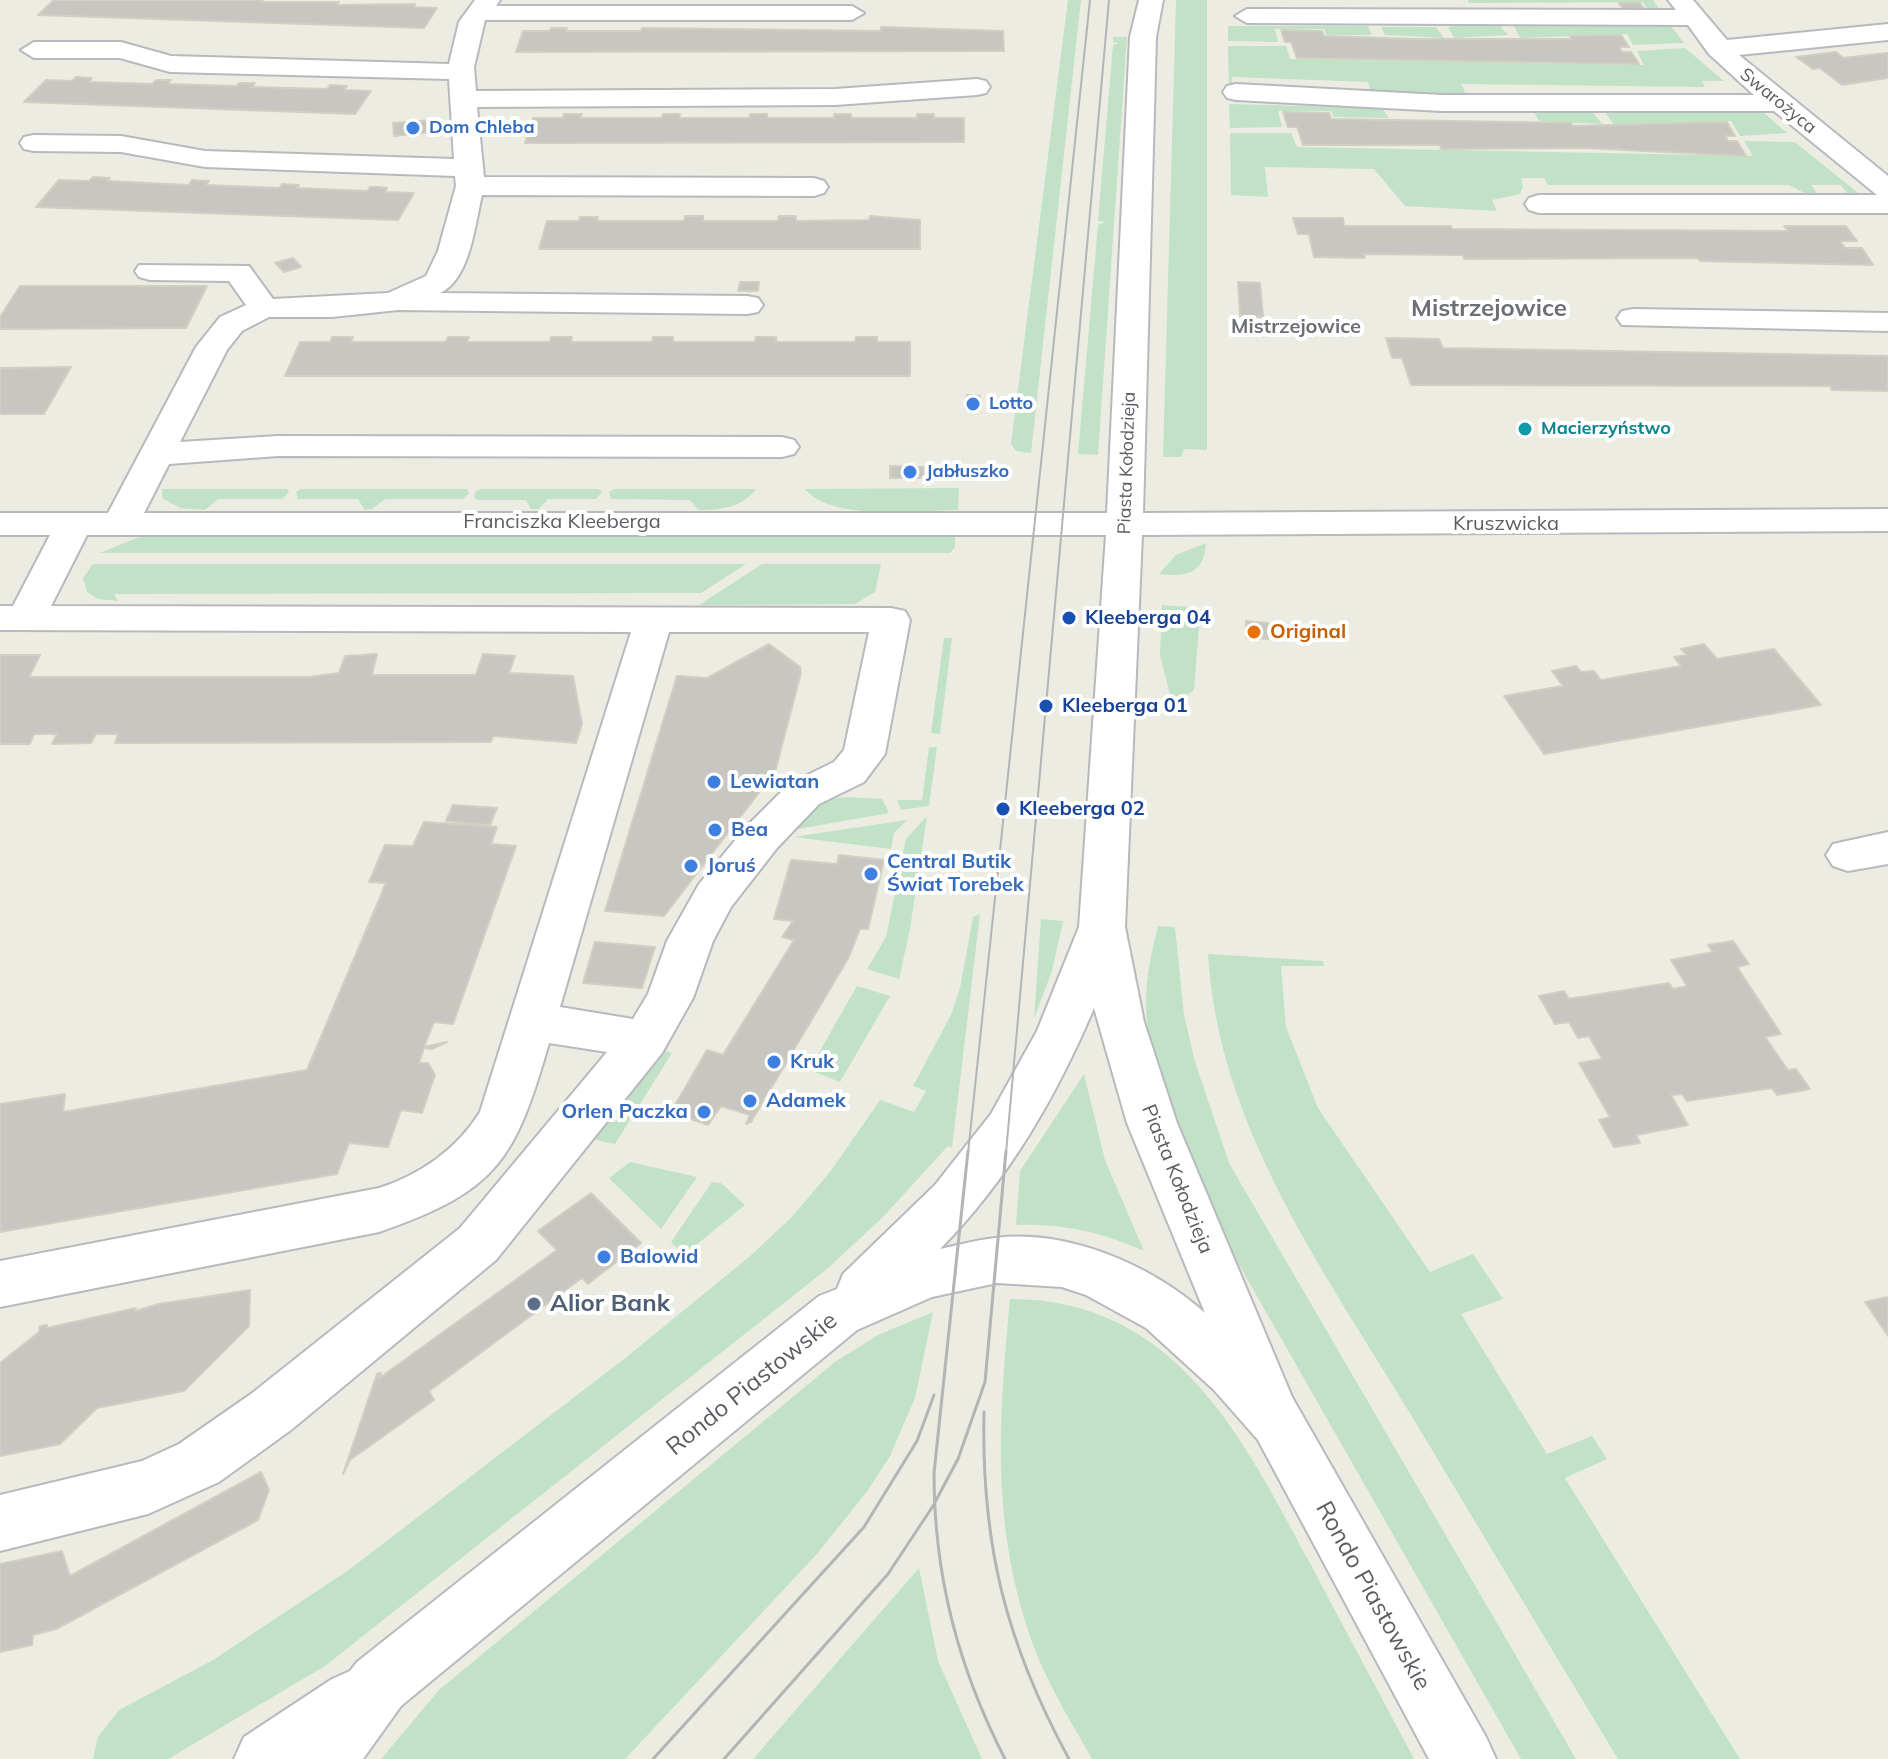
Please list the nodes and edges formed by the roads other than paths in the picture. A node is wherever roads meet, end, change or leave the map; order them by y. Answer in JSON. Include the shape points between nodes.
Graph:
{"nodes":[{"id":1,"x":1151,"y":0,"type":"edge"},
{"id":2,"x":483,"y":6,"type":"edge"},
{"id":3,"x":1686,"y":9,"type":"edge"},
{"id":4,"x":852,"y":13,"type":"dead end"},
{"id":5,"x":1247,"y":16,"type":"dead end"},
{"id":6,"x":1888,"y":32,"type":"edge"},
{"id":7,"x":1718,"y":49,"type":"junction"},
{"id":8,"x":34,"y":50,"type":"dead end"},
{"id":9,"x":462,"y":86,"type":"junction"},
{"id":10,"x":977,"y":87,"type":"dead end"},
{"id":11,"x":1236,"y":92,"type":"dead end"},
{"id":12,"x":1780,"y":103,"type":"junction"},
{"id":13,"x":34,"y":143,"type":"dead end"},
{"id":14,"x":468,"y":177,"type":"junction"},
{"id":15,"x":814,"y":187,"type":"dead end"},
{"id":16,"x":1888,"y":190,"type":"edge"},
{"id":17,"x":1539,"y":204,"type":"dead end"},
{"id":18,"x":1888,"y":204,"type":"edge"},
{"id":19,"x":150,"y":271,"type":"dead end"},
{"id":20,"x":394,"y":302,"type":"junction"},
{"id":21,"x":747,"y":305,"type":"dead end"},
{"id":22,"x":264,"y":308,"type":"junction"},
{"id":23,"x":1633,"y":318,"type":"dead end"},
{"id":24,"x":1888,"y":322,"type":"edge"},
{"id":25,"x":782,"y":447,"type":"dead end"},
{"id":26,"x":158,"y":454,"type":"junction"},
{"id":27,"x":1888,"y":520,"type":"edge"},
{"id":28,"x":75,"y":522,"type":"junction"},
{"id":29,"x":121,"y":522,"type":"junction"},
{"id":30,"x":0,"y":524,"type":"edge"},
{"id":31,"x":1125,"y":524,"type":"junction"},
{"id":32,"x":14,"y":616,"type":"edge"},
{"id":33,"x":654,"y":618,"type":"junction"},
{"id":34,"x":1102,"y":927,"type":"junction"},
{"id":35,"x":535,"y":1022,"type":"junction"},
{"id":36,"x":645,"y":1040,"type":"junction"},
{"id":37,"x":0,"y":1284,"type":"edge"},
{"id":38,"x":838,"y":1313,"type":"junction"},
{"id":39,"x":1278,"y":1422,"type":"junction"},
{"id":40,"x":0,"y":1523,"type":"edge"},
{"id":41,"x":379,"y":1684,"type":"junction"},
{"id":42,"x":266,"y":1759,"type":"edge"},
{"id":43,"x":325,"y":1759,"type":"edge"},
{"id":44,"x":1464,"y":1759,"type":"edge"}],
"edges":[{"from":1,"to":31,"type":"street","name":"Piasta Kołodzieja","via":[[1143,52]]},
{"from":2,"to":4,"type":"street"},
{"from":2,"to":9,"type":"street","via":[[471,22]]},
{"from":3,"to":5,"type":"street"},
{"from":3,"to":7,"type":"street","name":"Swarożyca"},
{"from":6,"to":7,"type":"street"},
{"from":7,"to":12,"type":"street","name":"Swarożyca"},
{"from":8,"to":9,"type":"street","via":[[121,50],[170,64]]},
{"from":9,"to":10,"type":"street","via":[[835,97]]},
{"from":9,"to":14,"type":"street"},
{"from":11,"to":12,"type":"street","via":[[1442,103]]},
{"from":12,"to":16,"type":"street","name":"Swarożyca"},
{"from":13,"to":14,"type":"street","via":[[121,144],[205,159]]},
{"from":14,"to":15,"type":"street"},
{"from":14,"to":20,"type":"street","via":[[453,251],[439,282]]},
{"from":17,"to":18,"type":"street"},
{"from":19,"to":22,"type":"street","via":[[238,272]]},
{"from":20,"to":21,"type":"street"},
{"from":20,"to":22,"type":"street"},
{"from":22,"to":26,"type":"street","via":[[231,324],[212,347]]},
{"from":23,"to":24,"type":"street"},
{"from":25,"to":26,"type":"street","via":[[278,446]]},
{"from":26,"to":29,"type":"street"},
{"from":27,"to":31,"type":"street","name":"Kruszwicka"},
{"from":28,"to":29,"type":"street","name":"Franciszka Kleeberga"},
{"from":28,"to":30,"type":"street","name":"Franciszka Kleeberga"},
{"from":28,"to":32,"type":"street"},
{"from":29,"to":31,"type":"street","name":"Franciszka Kleeberga"},
{"from":31,"to":34,"type":"street","name":"Piasta Kołodzieja"},
{"from":32,"to":33,"type":"street"},
{"from":33,"to":35,"type":"street"},
{"from":33,"to":36,"type":"street","via":[[891,620],[859,763],[804,794],[715,896],[690,941],[670,998]]},
{"from":34,"to":38,"type":"street","name":"Piasta Kołodzieja","via":[[1075,1002],[1009,1129],[965,1187]]},
{"from":34,"to":39,"type":"street","name":"Piasta Kołodzieja","via":[[1120,1022],[1152,1123]]},
{"from":35,"to":36,"type":"street"},
{"from":35,"to":37,"type":"street","via":[[491,1141],[465,1167],[418,1196],[379,1210]]},
{"from":36,"to":40,"type":"street","via":[[478,1244],[271,1412],[199,1463],[148,1487]]},
{"from":38,"to":39,"type":"street","name":"Rondo Piastowskie","via":[[957,1266],[997,1260],[1062,1264],[1101,1276],[1165,1311],[1233,1372]]},
{"from":38,"to":41,"type":"street","name":"Rondo Piastowskie"},
{"from":39,"to":44,"type":"street","name":"Rondo Piastowskie"},
{"from":41,"to":42,"type":"street"},
{"from":41,"to":43,"type":"street","name":"Rondo Piastowskie"}]}
